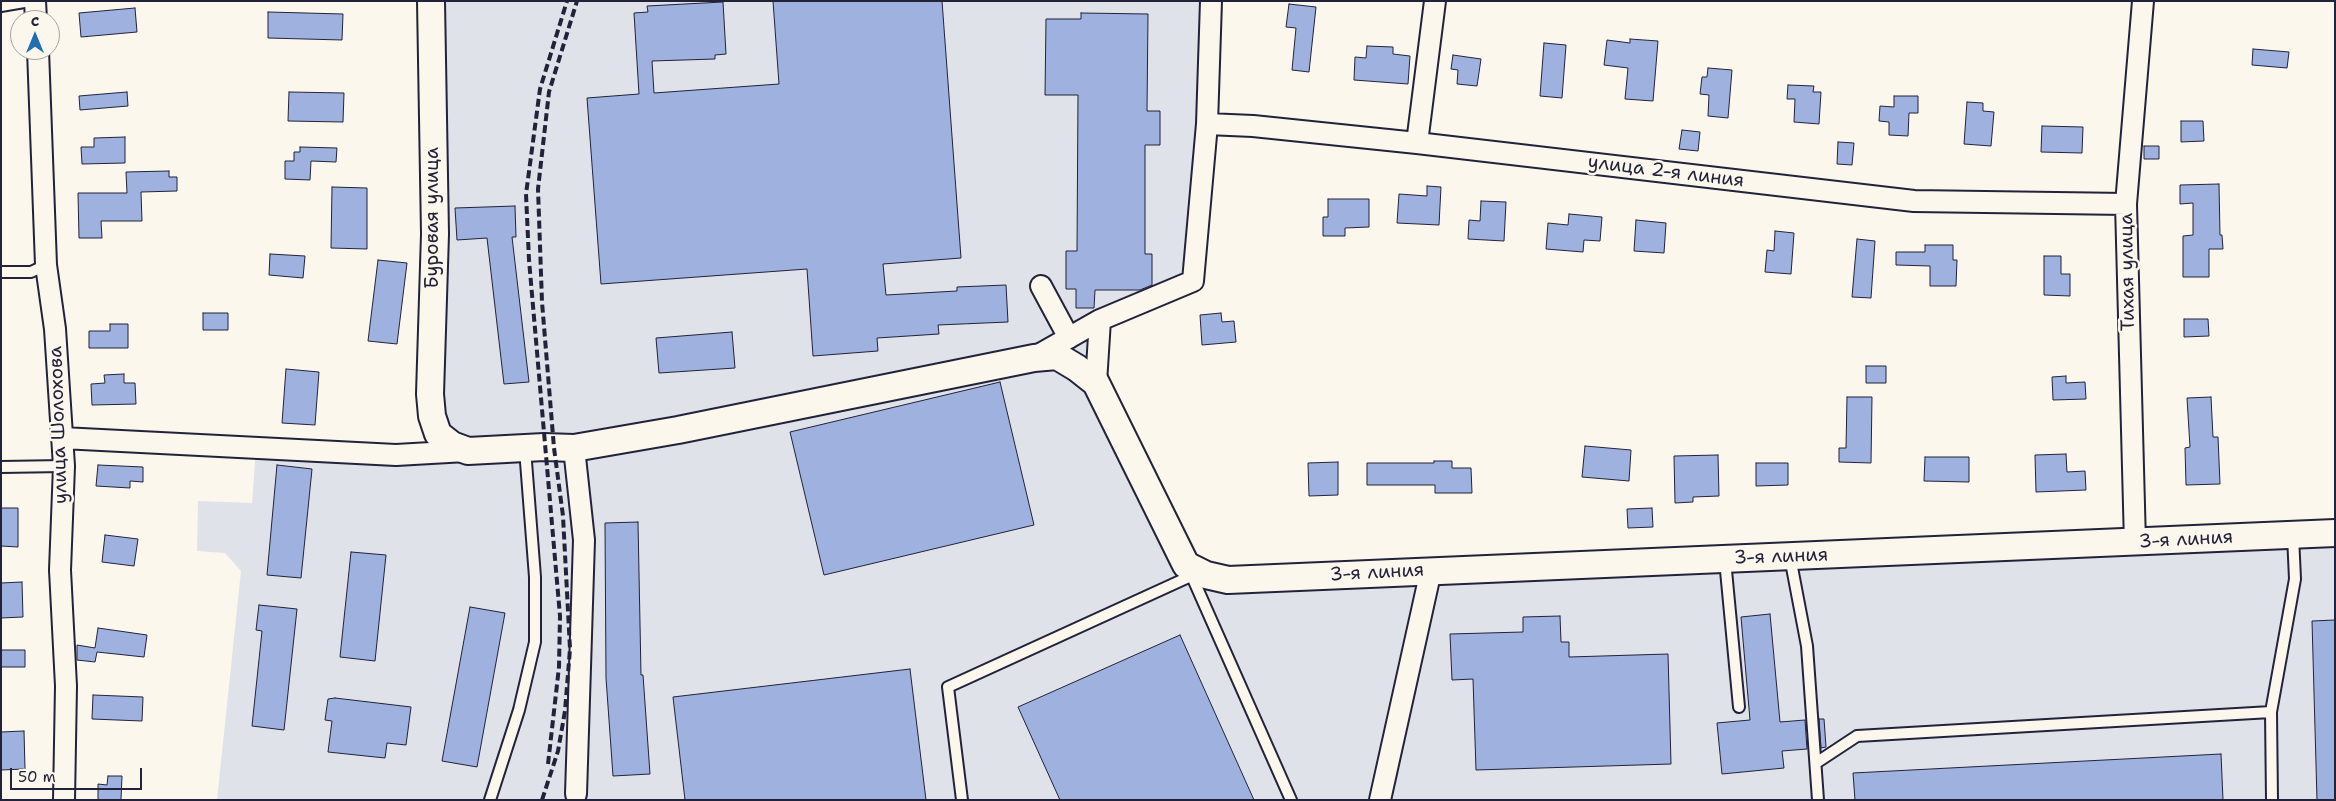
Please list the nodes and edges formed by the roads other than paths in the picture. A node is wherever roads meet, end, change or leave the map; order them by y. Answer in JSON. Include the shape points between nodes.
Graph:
{"nodes":[{"id":1,"x":30,"y":1,"type":"edge"},
{"id":2,"x":431,"y":1,"type":"edge"},
{"id":3,"x":1211,"y":1,"type":"edge"},
{"id":4,"x":1435,"y":1,"type":"edge"},
{"id":5,"x":2143,"y":1,"type":"edge"},
{"id":6,"x":1,"y":6,"type":"edge"},
{"id":7,"x":38,"y":60,"type":"edge"},
{"id":8,"x":1207,"y":124,"type":"junction"},
{"id":9,"x":1417,"y":143,"type":"junction"},
{"id":10,"x":2126,"y":204,"type":"junction"},
{"id":11,"x":46,"y":265,"type":"junction"},
{"id":12,"x":1,"y":272,"type":"edge"},
{"id":13,"x":1041,"y":286,"type":"dead end"},
{"id":14,"x":1100,"y":320,"type":"junction"},
{"id":15,"x":1069,"y":338,"type":"junction"},
{"id":16,"x":1034,"y":358,"type":"junction"},
{"id":17,"x":1096,"y":383,"type":"junction"},
{"id":18,"x":438,"y":434,"type":"junction"},
{"id":19,"x":62,"y":438,"type":"junction"},
{"id":20,"x":525,"y":448,"type":"junction"},
{"id":21,"x":574,"y":448,"type":"junction"},
{"id":22,"x":468,"y":451,"type":"junction"},
{"id":23,"x":417,"y":454,"type":"junction"},
{"id":24,"x":64,"y":466,"type":"junction"},
{"id":25,"x":1,"y":467,"type":"edge"},
{"id":26,"x":2335,"y":533,"type":"edge"},
{"id":27,"x":2293,"y":535,"type":"junction"},
{"id":28,"x":2135,"y":543,"type":"junction"},
{"id":29,"x":1790,"y":557,"type":"junction"},
{"id":30,"x":1725,"y":559,"type":"junction"},
{"id":31,"x":1189,"y":570,"type":"junction"},
{"id":32,"x":1431,"y":570,"type":"junction"},
{"id":33,"x":1739,"y":708,"type":"dead end"},
{"id":34,"x":2271,"y":712,"type":"junction"},
{"id":35,"x":1816,"y":763,"type":"junction"},
{"id":36,"x":578,"y":797,"type":"edge"},
{"id":37,"x":64,"y":800,"type":"edge"},
{"id":38,"x":490,"y":800,"type":"edge"},
{"id":39,"x":962,"y":800,"type":"edge"},
{"id":40,"x":1291,"y":800,"type":"edge"},
{"id":41,"x":1380,"y":800,"type":"edge"},
{"id":42,"x":1818,"y":800,"type":"edge"},
{"id":43,"x":2272,"y":800,"type":"edge"}],
"edges":[{"from":1,"to":6,"type":"lane"},
{"from":2,"to":18,"type":"street","name":"Буровая улица","via":[[435,234],[430,394]]},
{"from":3,"to":8,"type":"street"},
{"from":4,"to":9,"type":"street"},
{"from":5,"to":10,"type":"street","name":"Тихая улица"},
{"from":7,"to":11,"type":"street","name":"улица Шолохова"},
{"from":8,"to":9,"type":"street","name":"улица 2-я линия"},
{"from":8,"to":14,"type":"street","via":[[1193,281]]},
{"from":9,"to":10,"type":"street","name":"улица 2-я линия","via":[[1914,201]]},
{"from":10,"to":28,"type":"street","name":"Тихая улица"},
{"from":11,"to":12,"type":"lane","via":[[31,272]]},
{"from":11,"to":19,"type":"street","name":"улица Шолохова","via":[[55,329]]},
{"from":13,"to":15,"type":"street"},
{"from":14,"to":15,"type":"street"},
{"from":14,"to":17,"type":"street"},
{"from":15,"to":16,"type":"street"},
{"from":16,"to":17,"type":"street","via":[[1057,356]]},
{"from":16,"to":21,"type":"street"},
{"from":17,"to":31,"type":"street"},
{"from":18,"to":22,"type":"street","via":[[452,445]]},
{"from":18,"to":23,"type":"street"},
{"from":19,"to":23,"type":"street"},
{"from":19,"to":24,"type":"street","name":"улица Шолохова"},
{"from":20,"to":21,"type":"street"},
{"from":20,"to":22,"type":"street"},
{"from":20,"to":38,"type":"lane","via":[[536,577],[536,642],[519,710]]},
{"from":21,"to":36,"type":"street","via":[[584,540]]},
{"from":22,"to":23,"type":"street"},
{"from":24,"to":25,"type":"lane"},
{"from":24,"to":37,"type":"street","name":"улица Шолохова","via":[[60,570],[66,686]]},
{"from":26,"to":27,"type":"street","name":"3-я линия"},
{"from":27,"to":28,"type":"street","name":"3-я линия"},
{"from":27,"to":34,"type":"lane","via":[[2295,579]]},
{"from":28,"to":29,"type":"street","name":"3-я линия"},
{"from":29,"to":30,"type":"street","name":"3-я линия"},
{"from":29,"to":35,"type":"lane","via":[[1807,646]]},
{"from":30,"to":32,"type":"street","name":"3-я линия"},
{"from":30,"to":33,"type":"lane"},
{"from":31,"to":32,"type":"street","name":"3-я линия","via":[[1228,580]]},
{"from":31,"to":39,"type":"lane","via":[[948,688]]},
{"from":31,"to":40,"type":"lane"},
{"from":32,"to":41,"type":"street"},
{"from":34,"to":35,"type":"lane","via":[[1857,736]]},
{"from":34,"to":43,"type":"lane"},
{"from":35,"to":42,"type":"lane"}]}
